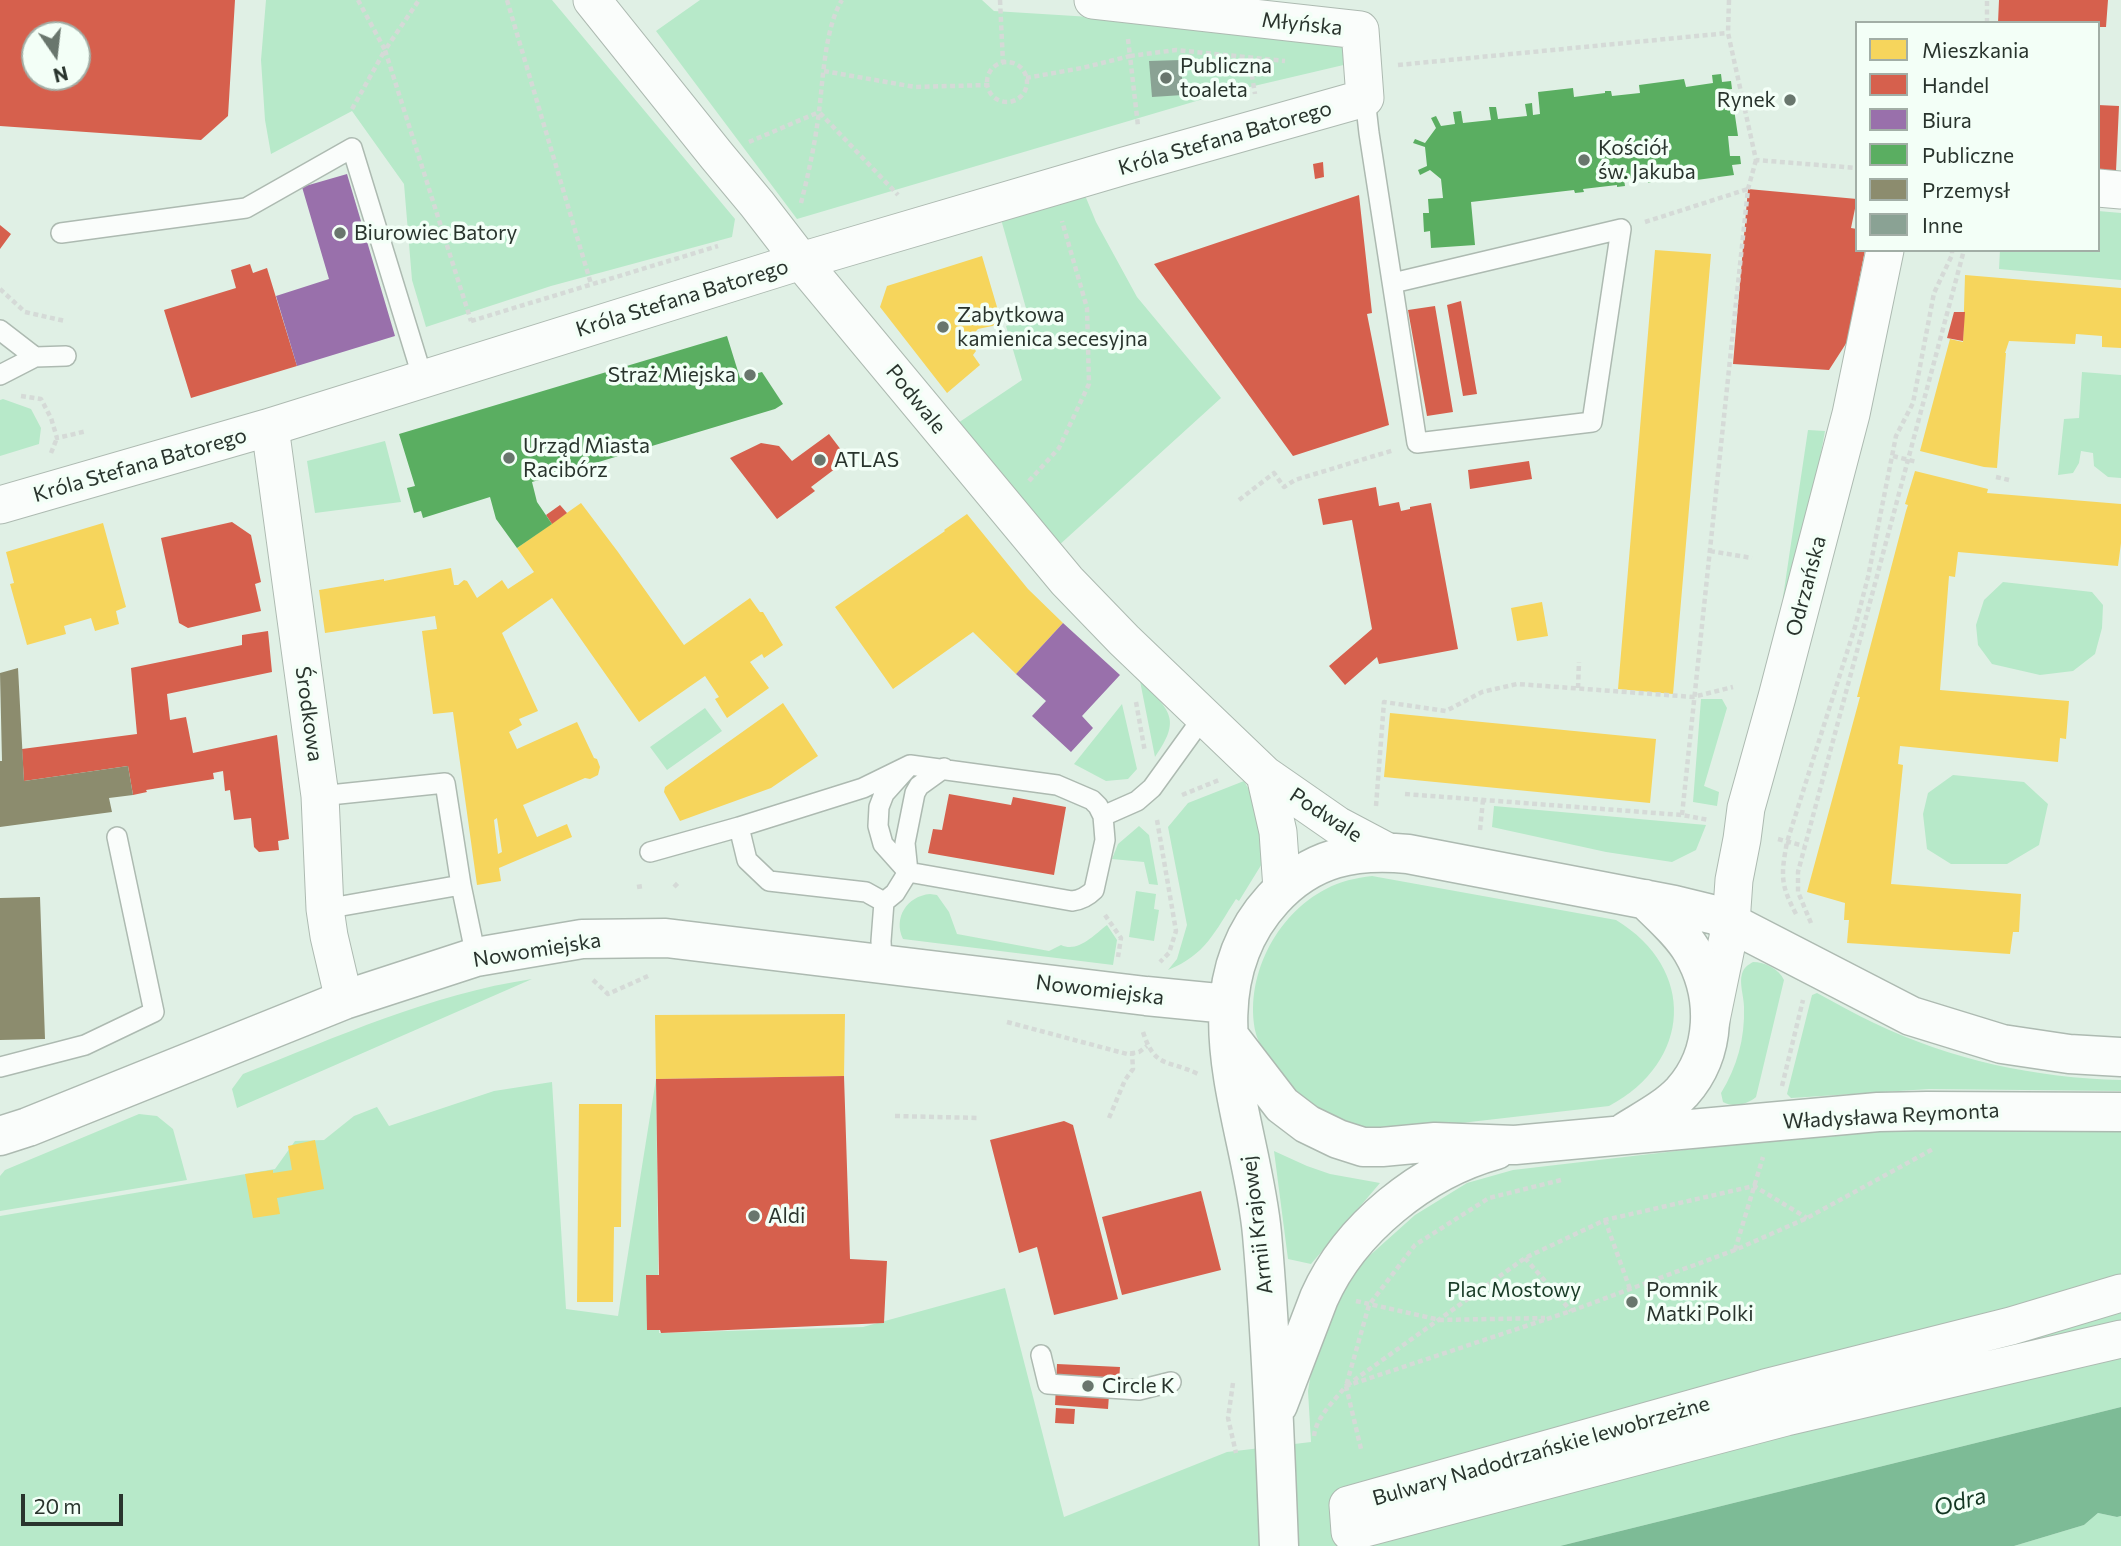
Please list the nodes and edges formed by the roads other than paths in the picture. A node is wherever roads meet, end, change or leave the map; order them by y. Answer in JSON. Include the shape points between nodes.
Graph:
{"nodes":[{"id":1,"x":592,"y":0,"type":"edge"},
{"id":2,"x":1093,"y":0,"type":"edge"},
{"id":3,"x":1198,"y":6,"type":"edge"},
{"id":4,"x":1359,"y":15,"type":"edge"},
{"id":5,"x":1364,"y":83,"type":"junction"},
{"id":6,"x":2100,"y":188,"type":"edge"},
{"id":7,"x":2121,"y":190,"type":"edge"},
{"id":8,"x":61,"y":233,"type":"dead end"},
{"id":9,"x":1885,"y":252,"type":"edge"},
{"id":10,"x":801,"y":261,"type":"junction"},
{"id":11,"x":1393,"y":283,"type":"junction"},
{"id":12,"x":0,"y":330,"type":"edge"},
{"id":13,"x":66,"y":356,"type":"dead end"},
{"id":14,"x":35,"y":357,"type":"junction"},
{"id":15,"x":0,"y":375,"type":"edge"},
{"id":16,"x":423,"y":379,"type":"junction"},
{"id":17,"x":270,"y":427,"type":"junction"},
{"id":18,"x":0,"y":505,"type":"edge"},
{"id":19,"x":1204,"y":716,"type":"junction"},
{"id":20,"x":911,"y":765,"type":"junction"},
{"id":21,"x":944,"y":768,"type":"junction"},
{"id":22,"x":1265,"y":775,"type":"junction"},
{"id":23,"x":320,"y":796,"type":"junction"},
{"id":24,"x":1103,"y":816,"type":"junction"},
{"id":25,"x":739,"y":827,"type":"junction"},
{"id":26,"x":117,"y":837,"type":"dead end"},
{"id":27,"x":650,"y":852,"type":"dead end"},
{"id":28,"x":1388,"y":852,"type":"junction"},
{"id":29,"x":908,"y":872,"type":"junction"},
{"id":30,"x":461,"y":885,"type":"junction"},
{"id":31,"x":1282,"y":889,"type":"junction"},
{"id":32,"x":1645,"y":899,"type":"junction"},
{"id":33,"x":884,"y":902,"type":"junction"},
{"id":34,"x":326,"y":909,"type":"junction"},
{"id":35,"x":1731,"y":923,"type":"junction"},
{"id":36,"x":476,"y":957,"type":"junction"},
{"id":37,"x":882,"y":964,"type":"junction"},
{"id":38,"x":344,"y":1000,"type":"junction"},
{"id":39,"x":1228,"y":1019,"type":"junction"},
{"id":40,"x":1711,"y":1021,"type":"junction"},
{"id":41,"x":2121,"y":1057,"type":"edge"},
{"id":42,"x":0,"y":1067,"type":"edge"},
{"id":43,"x":2121,"y":1112,"type":"edge"},
{"id":44,"x":0,"y":1136,"type":"edge"},
{"id":45,"x":1619,"y":1136,"type":"junction"},
{"id":46,"x":1515,"y":1145,"type":"junction"},
{"id":47,"x":2121,"y":1293,"type":"edge"},
{"id":48,"x":2121,"y":1339,"type":"edge"},
{"id":49,"x":1041,"y":1355,"type":"dead end"},
{"id":50,"x":1171,"y":1382,"type":"dead end"},
{"id":51,"x":1273,"y":1417,"type":"junction"},
{"id":52,"x":1351,"y":1539,"type":"edge"},
{"id":53,"x":1279,"y":1546,"type":"edge"}],
"edges":[{"from":1,"to":10,"type":"street","name":"Podwale"},
{"from":2,"to":3,"type":"street","name":"Młyńska"},
{"from":3,"to":4,"type":"street","name":"Młyńska"},
{"from":4,"to":5,"type":"street","name":"Młyńska"},
{"from":5,"to":10,"type":"street","name":"Króla Stefana Batorego","via":[[1124,166]]},
{"from":5,"to":11,"type":"lane"},
{"from":6,"to":7,"type":"street"},
{"from":8,"to":16,"type":"lane","via":[[246,208],[352,148]]},
{"from":9,"to":35,"type":"street","name":"Odrzańska","via":[[1851,414],[1746,808]]},
{"from":10,"to":16,"type":"street","name":"Króla Stefana Batorego"},
{"from":10,"to":19,"type":"street","name":"Podwale","via":[[1067,581]]},
{"from":11,"to":11,"type":"lane","via":[[1621,229],[1592,422],[1417,443]]},
{"from":12,"to":14,"type":"lane"},
{"from":13,"to":14,"type":"lane"},
{"from":14,"to":15,"type":"lane"},
{"from":16,"to":17,"type":"street","name":"Króla Stefana Batorego"},
{"from":17,"to":18,"type":"street","name":"Króla Stefana Batorego"},
{"from":17,"to":23,"type":"street","name":"Środkowa"},
{"from":19,"to":22,"type":"street","name":"Podwale"},
{"from":19,"to":24,"type":"lane","via":[[1152,788],[1137,801]]},
{"from":20,"to":21,"type":"lane"},
{"from":20,"to":25,"type":"lane","via":[[863,788]]},
{"from":20,"to":29,"type":"lane","via":[[884,794],[878,826],[883,844]]},
{"from":21,"to":24,"type":"lane","via":[[1057,785],[1091,800]]},
{"from":21,"to":29,"type":"lane","via":[[915,793],[905,843]]},
{"from":22,"to":28,"type":"street","name":"Podwale","via":[[1337,825]]},
{"from":22,"to":31,"type":"street","name":"Podwale","via":[[1278,832]]},
{"from":23,"to":30,"type":"lane","via":[[445,783]]},
{"from":23,"to":34,"type":"street","name":"Środkowa"},
{"from":24,"to":29,"type":"lane","via":[[1105,840],[1097,882],[1080,900]]},
{"from":25,"to":27,"type":"lane"},
{"from":25,"to":33,"type":"lane","via":[[747,860],[769,881],[866,892]]},
{"from":26,"to":42,"type":"lane","via":[[154,1012],[85,1045]]},
{"from":28,"to":31,"type":"main road","name":"Armii Krajowej","via":[[1330,860]]},
{"from":28,"to":32,"type":"main road","name":"Armii Krajowej"},
{"from":29,"to":33,"type":"lane"},
{"from":30,"to":34,"type":"lane"},
{"from":30,"to":36,"type":"lane"},
{"from":31,"to":39,"type":"main road","name":"Armii Krajowej","via":[[1248,933],[1234,967]]},
{"from":32,"to":35,"type":"main road"},
{"from":32,"to":40,"type":"main road","via":[[1692,950],[1707,988]]},
{"from":33,"to":37,"type":"lane"},
{"from":34,"to":38,"type":"street","name":"Środkowa"},
{"from":35,"to":40,"type":"street"},
{"from":35,"to":41,"type":"main road","via":[[1813,949],[1911,1016],[2002,1044]]},
{"from":36,"to":37,"type":"main road","name":"Nowomiejska","via":[[582,939],[666,938]]},
{"from":36,"to":38,"type":"main road","name":"Nowomiejska"},
{"from":37,"to":39,"type":"main road","name":"Nowomiejska","via":[[1146,996]]},
{"from":38,"to":44,"type":"main road","name":"Nowomiejska"},
{"from":39,"to":46,"type":"main road","via":[[1282,1105],[1338,1139],[1363,1147],[1435,1142]]},
{"from":39,"to":51,"type":"main road","name":"Armii Krajowej","via":[[1231,1066],[1262,1230]]},
{"from":40,"to":45,"type":"main road","via":[[1703,1058],[1682,1091]]},
{"from":43,"to":45,"type":"main road","name":"Władysława Reymonta","via":[[1866,1113]]},
{"from":45,"to":46,"type":"main road","name":"Władysława Reymonta"},
{"from":46,"to":51,"type":"main road","name":"Armii Krajowej","via":[[1433,1176],[1364,1233],[1324,1287]]},
{"from":47,"to":52,"type":"street","name":"Bulwary Nadodrzańskie lewobrzeżne","via":[[1348,1505]]},
{"from":48,"to":52,"type":"street","name":"Bulwary Nadodrzańskie lewobrzeżne","via":[[1786,1417]]},
{"from":49,"to":50,"type":"lane","via":[[1048,1384],[1139,1390]]},
{"from":51,"to":53,"type":"main road","name":"Armii Krajowej"}]}
